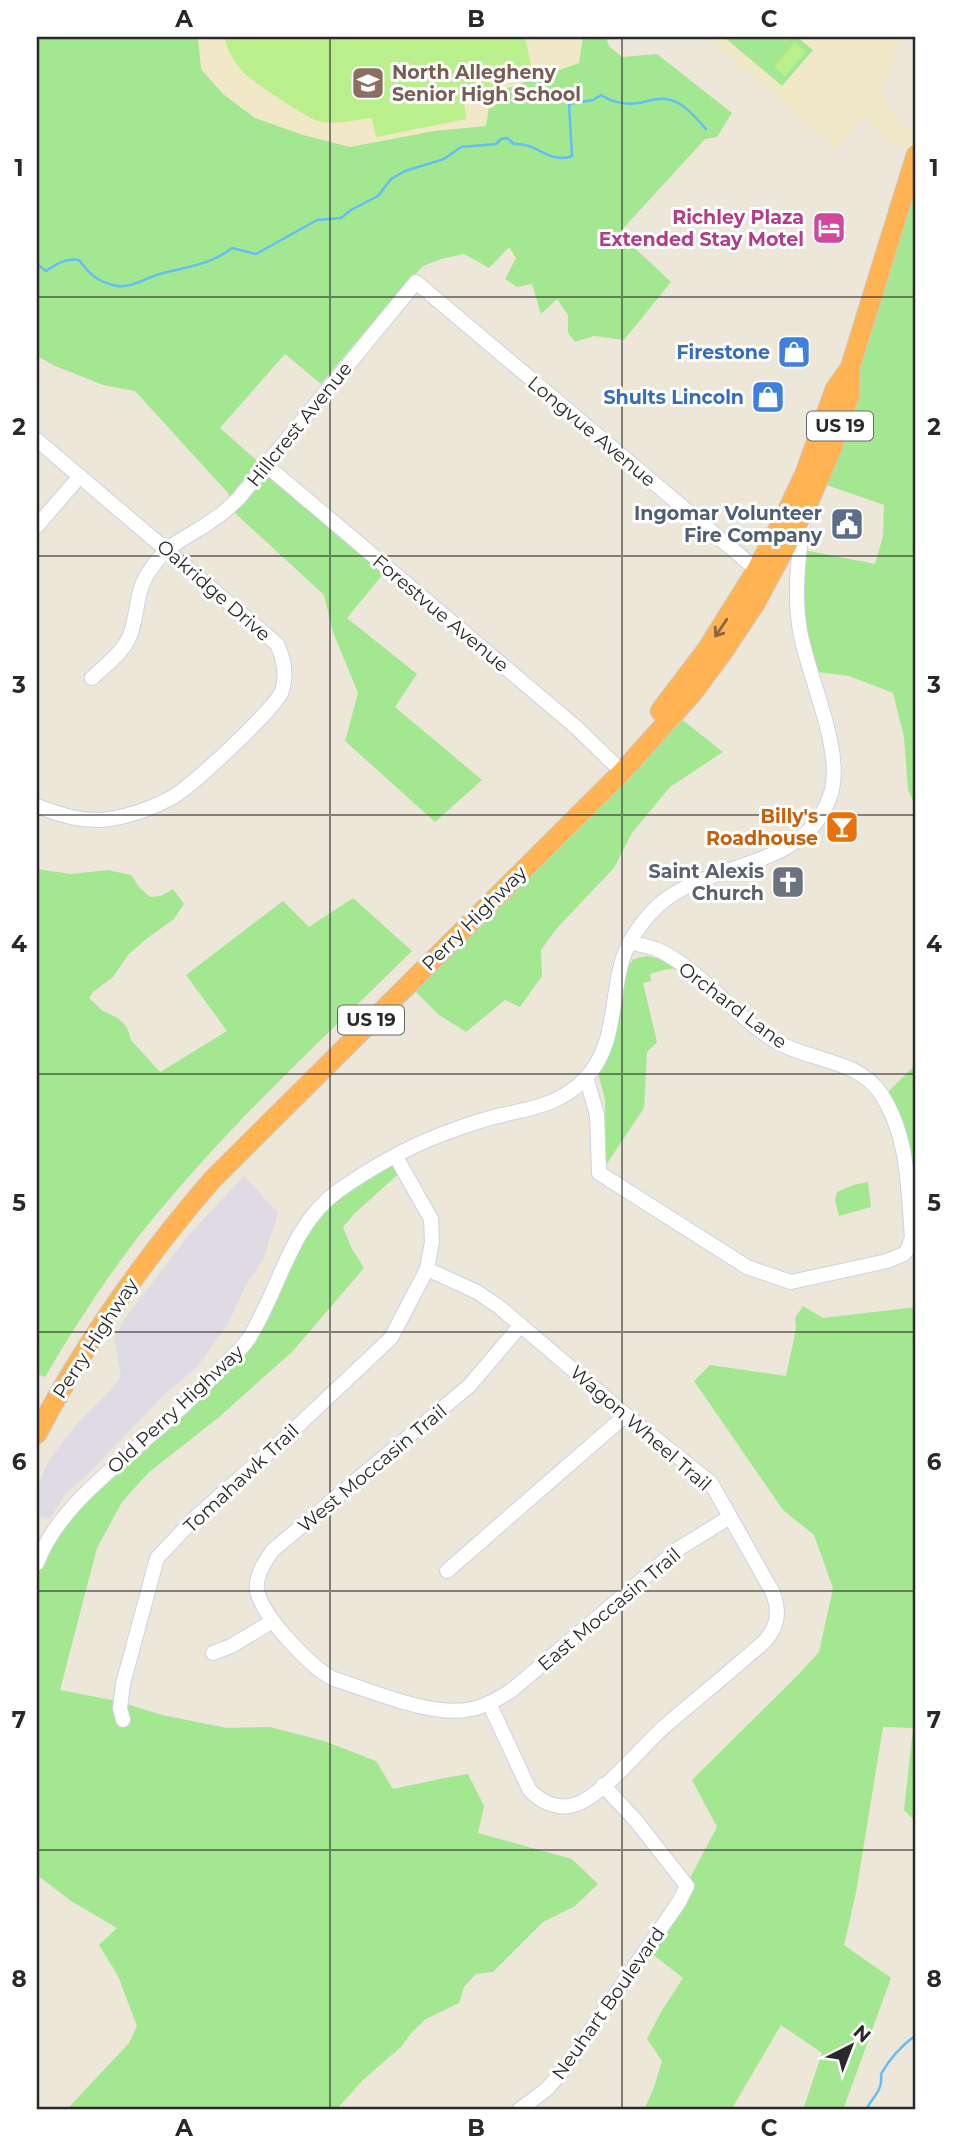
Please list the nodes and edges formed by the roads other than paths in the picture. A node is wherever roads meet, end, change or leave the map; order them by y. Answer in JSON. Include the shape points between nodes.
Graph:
{"nodes":[{"id":1,"x":916,"y":155,"type":"edge"},
{"id":2,"x":416,"y":282,"type":"joint"},
{"id":3,"x":37,"y":440,"type":"edge"},
{"id":4,"x":266,"y":465,"type":"junction"},
{"id":5,"x":80,"y":476,"type":"junction"},
{"id":6,"x":798,"y":506,"type":"junction"},
{"id":7,"x":37,"y":526,"type":"edge"},
{"id":8,"x":166,"y":549,"type":"junction"},
{"id":9,"x":763,"y":574,"type":"junction"},
{"id":10,"x":92,"y":678,"type":"dead end"},
{"id":11,"x":614,"y":764,"type":"junction"},
{"id":12,"x":37,"y":806,"type":"edge"},
{"id":13,"x":630,"y":942,"type":"junction"},
{"id":14,"x":586,"y":1077,"type":"junction"},
{"id":15,"x":396,"y":1157,"type":"junction"},
{"id":16,"x":427,"y":1269,"type":"junction"},
{"id":17,"x":521,"y":1325,"type":"junction"},
{"id":18,"x":37,"y":1409,"type":"edge"},
{"id":19,"x":626,"y":1415,"type":"junction"},
{"id":20,"x":37,"y":1434,"type":"edge"},
{"id":21,"x":730,"y":1517,"type":"junction"},
{"id":22,"x":37,"y":1563,"type":"edge"},
{"id":23,"x":447,"y":1572,"type":"dead end"},
{"id":24,"x":273,"y":1621,"type":"junction"},
{"id":25,"x":213,"y":1653,"type":"dead end"},
{"id":26,"x":489,"y":1703,"type":"junction"},
{"id":27,"x":123,"y":1720,"type":"dead end"},
{"id":28,"x":603,"y":1785,"type":"junction"},
{"id":29,"x":519,"y":2110,"type":"edge"}],
"edges":[{"from":1,"to":6,"type":"highway","name":"Perry Highway","number":"US 19","via":[[850,368],[835,389]]},
{"from":2,"to":4,"type":"street","name":"Hillcrest Avenue"},
{"from":2,"to":9,"type":"street","name":"Longvue Avenue"},
{"from":3,"to":5,"type":"street","name":"Oakridge Drive"},
{"from":4,"to":8,"type":"street","name":"Hillcrest Avenue","via":[[217,517]]},
{"from":4,"to":11,"type":"street","name":"Forestvue Avenue"},
{"from":5,"to":7,"type":"street"},
{"from":5,"to":8,"type":"street","name":"Oakridge Drive"},
{"from":6,"to":9,"type":"highway","name":"Perry Highway","number":"US 19"},
{"from":6,"to":13,"type":"street","name":"Old Perry Highway","via":[[797,609],[833,758],[828,800],[815,824],[796,842],[769,857],[687,885],[649,915]]},
{"from":8,"to":10,"type":"street","via":[[145,577],[130,636]]},
{"from":8,"to":12,"type":"street","name":"Oakridge Drive","via":[[278,644],[285,678],[276,702],[191,783],[153,806],[108,820],[66,817]]},
{"from":9,"to":11,"type":"highway","name":"Perry Highway","number":"US 19","one_way":true},
{"from":9,"to":20,"type":"highway","name":"Perry Highway","number":"US 19","via":[[738,631],[675,714],[197,1197],[112,1307]]},
{"from":11,"to":18,"type":"highway","name":"Perry Highway","number":"US 19","via":[[203,1172],[121,1275]]},
{"from":13,"to":14,"type":"street","name":"Old Perry Highway","via":[[620,967],[611,1030]]},
{"from":13,"to":14,"type":"street","name":"Orchard Lane","via":[[681,965],[778,1042],[843,1065],[874,1084],[904,1150],[912,1238],[908,1249],[887,1261],[791,1282],[747,1267],[599,1173],[597,1115]]},
{"from":14,"to":15,"type":"street","name":"Old Perry Highway","via":[[549,1104],[481,1120]]},
{"from":15,"to":16,"type":"street","via":[[431,1219]]},
{"from":15,"to":22,"type":"street","name":"Old Perry Highway","via":[[336,1192],[316,1211],[248,1340],[68,1512]]},
{"from":16,"to":17,"type":"street","name":"Wagon Wheel Trail","via":[[486,1297]]},
{"from":16,"to":27,"type":"street","name":"Tomahawk Trail","via":[[391,1338],[195,1518],[158,1558],[123,1684]]},
{"from":17,"to":19,"type":"street","name":"Wagon Wheel Trail"},
{"from":17,"to":24,"type":"street","name":"West Moccasin Trail","via":[[469,1386],[273,1550],[258,1577],[257,1590]]},
{"from":19,"to":21,"type":"street","name":"Wagon Wheel Trail","via":[[711,1483]]},
{"from":19,"to":23,"type":"street"},
{"from":21,"to":26,"type":"street","name":"East Moccasin Trail","via":[[678,1549],[512,1690]]},
{"from":21,"to":28,"type":"street","name":"Wagon Wheel Trail","via":[[778,1605],[775,1627],[764,1642],[664,1726]]},
{"from":24,"to":25,"type":"street"},
{"from":24,"to":26,"type":"street","name":"West Moccasin Trail","via":[[310,1663],[334,1679],[426,1708],[473,1709]]},
{"from":26,"to":28,"type":"street","name":"Wagon Wheel Trail","via":[[529,1789],[540,1800],[566,1807]]},
{"from":28,"to":29,"type":"street","name":"Neuhart Boulevard","via":[[687,1886],[564,2069]]}]}
